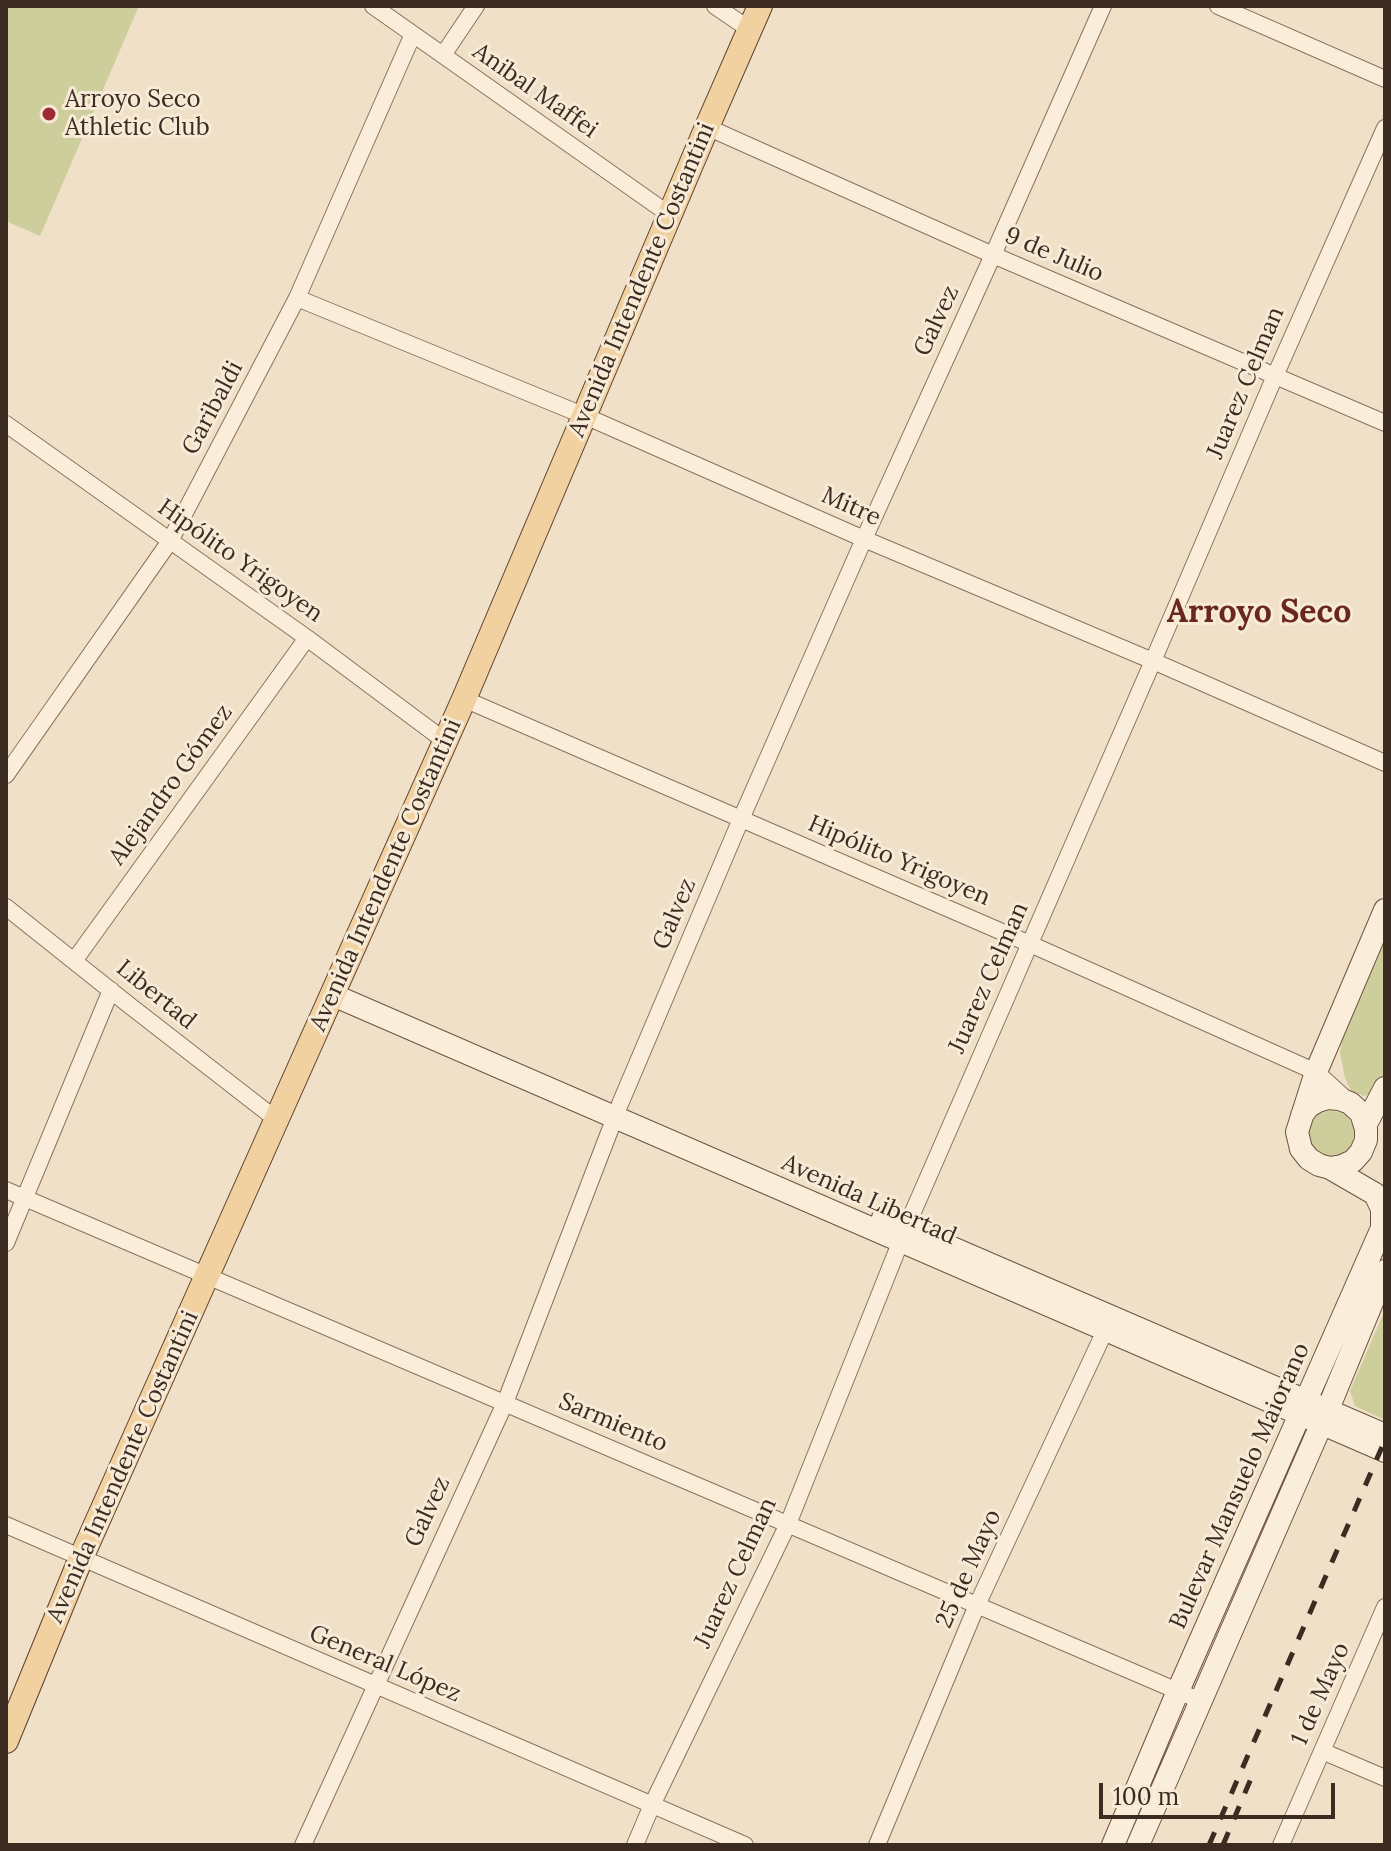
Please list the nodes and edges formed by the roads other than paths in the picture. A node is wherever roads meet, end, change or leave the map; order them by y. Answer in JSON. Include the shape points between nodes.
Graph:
{"nodes":[{"id":1,"x":373,"y":6,"type":"edge"},
{"id":2,"x":476,"y":6,"type":"edge"},
{"id":3,"x":715,"y":6,"type":"edge"},
{"id":4,"x":760,"y":6,"type":"edge"},
{"id":5,"x":1103,"y":6,"type":"edge"},
{"id":6,"x":1218,"y":6,"type":"edge"},
{"id":7,"x":749,"y":29,"type":"junction"},
{"id":8,"x":413,"y":34,"type":"junction"},
{"id":9,"x":443,"y":55,"type":"junction"},
{"id":10,"x":1385,"y":79,"type":"edge"},
{"id":11,"x":707,"y":127,"type":"junction"},
{"id":12,"x":1385,"y":128,"type":"edge"},
{"id":13,"x":670,"y":215,"type":"junction"},
{"id":14,"x":993,"y":255,"type":"junction"},
{"id":15,"x":297,"y":298,"type":"junction"},
{"id":16,"x":1275,"y":376,"type":"junction"},
{"id":17,"x":585,"y":416,"type":"junction"},
{"id":18,"x":1385,"y":423,"type":"edge"},
{"id":19,"x":6,"y":425,"type":"edge"},
{"id":20,"x":864,"y":539,"type":"junction"},
{"id":21,"x":170,"y":541,"type":"junction"},
{"id":22,"x":307,"y":638,"type":"junction"},
{"id":23,"x":1153,"y":661,"type":"junction"},
{"id":24,"x":464,"y":699,"type":"junction"},
{"id":25,"x":445,"y":741,"type":"junction"},
{"id":26,"x":1385,"y":763,"type":"edge"},
{"id":27,"x":6,"y":775,"type":"edge"},
{"id":28,"x":741,"y":819,"type":"junction"},
{"id":29,"x":6,"y":907,"type":"edge"},
{"id":30,"x":1385,"y":910,"type":"edge"},
{"id":31,"x":1030,"y":944,"type":"junction"},
{"id":32,"x":74,"y":961,"type":"junction"},
{"id":33,"x":335,"y":989,"type":"junction"},
{"id":34,"x":111,"y":990,"type":"junction"},
{"id":35,"x":1316,"y":1072,"type":"junction"},
{"id":36,"x":1384,"y":1091,"type":"edge"},
{"id":37,"x":1350,"y":1103,"type":"junction"},
{"id":38,"x":617,"y":1111,"type":"junction"},
{"id":39,"x":1302,"y":1115,"type":"junction"},
{"id":40,"x":277,"y":1120,"type":"junction"},
{"id":41,"x":1372,"y":1128,"type":"edge"},
{"id":42,"x":1385,"y":1143,"type":"edge"},
{"id":43,"x":1330,"y":1168,"type":"junction"},
{"id":44,"x":1360,"y":1184,"type":"junction"},
{"id":45,"x":1385,"y":1188,"type":"edge"},
{"id":46,"x":6,"y":1190,"type":"edge"},
{"id":47,"x":26,"y":1199,"type":"junction"},
{"id":48,"x":904,"y":1235,"type":"junction"},
{"id":49,"x":6,"y":1243,"type":"edge"},
{"id":50,"x":1385,"y":1271,"type":"edge"},
{"id":51,"x":207,"y":1276,"type":"junction"},
{"id":52,"x":1108,"y":1324,"type":"junction"},
{"id":53,"x":505,"y":1403,"type":"junction"},
{"id":54,"x":1303,"y":1408,"type":"junction"},
{"id":55,"x":1324,"y":1417,"type":"junction"},
{"id":56,"x":1385,"y":1435,"type":"edge"},
{"id":57,"x":1385,"y":1451,"type":"edge"},
{"id":58,"x":788,"y":1524,"type":"junction"},
{"id":59,"x":6,"y":1525,"type":"edge"},
{"id":60,"x":81,"y":1558,"type":"junction"},
{"id":61,"x":977,"y":1605,"type":"junction"},
{"id":62,"x":1385,"y":1607,"type":"edge"},
{"id":63,"x":375,"y":1685,"type":"junction"},
{"id":64,"x":1178,"y":1691,"type":"junction"},
{"id":65,"x":1201,"y":1701,"type":"junction"},
{"id":66,"x":6,"y":1741,"type":"edge"},
{"id":67,"x":1322,"y":1751,"type":"junction"},
{"id":68,"x":1385,"y":1778,"type":"edge"},
{"id":69,"x":652,"y":1805,"type":"junction"},
{"id":70,"x":303,"y":1845,"type":"edge"},
{"id":71,"x":635,"y":1845,"type":"edge"},
{"id":72,"x":745,"y":1845,"type":"edge"},
{"id":73,"x":877,"y":1845,"type":"edge"},
{"id":74,"x":1113,"y":1845,"type":"edge"},
{"id":75,"x":1138,"y":1845,"type":"edge"},
{"id":76,"x":1281,"y":1845,"type":"edge"}],
"edges":[{"from":1,"to":8,"type":"street","name":"Anibal Maffei"},
{"from":2,"to":9,"type":"street"},
{"from":3,"to":7,"type":"street"},
{"from":4,"to":7,"type":"main road","name":"Avenida Intendente Costantini"},
{"from":5,"to":14,"type":"street","name":"Galvez"},
{"from":6,"to":10,"type":"street"},
{"from":7,"to":11,"type":"main road","name":"Avenida Intendente Costantini"},
{"from":8,"to":9,"type":"street","name":"Anibal Maffei"},
{"from":8,"to":15,"type":"street","name":"Garibaldi"},
{"from":9,"to":13,"type":"street","name":"Anibal Maffei"},
{"from":11,"to":13,"type":"main road","name":"Avenida Intendente Costantini"},
{"from":11,"to":14,"type":"street","name":"9 de Julio"},
{"from":12,"to":16,"type":"street","name":"Juarez Celman"},
{"from":13,"to":17,"type":"main road","name":"Avenida Intendente Costantini"},
{"from":14,"to":16,"type":"street","name":"9 de Julio"},
{"from":14,"to":20,"type":"street","name":"Galvez"},
{"from":15,"to":17,"type":"street","name":"Mitre"},
{"from":15,"to":21,"type":"street","name":"Garibaldi"},
{"from":16,"to":18,"type":"street","name":"9 de Julio"},
{"from":16,"to":23,"type":"street","name":"Juarez Celman"},
{"from":17,"to":20,"type":"street","name":"Mitre"},
{"from":17,"to":24,"type":"main road","name":"Avenida Intendente Costantini"},
{"from":19,"to":21,"type":"street","name":"Hipólito Yrigoyen"},
{"from":20,"to":23,"type":"street","name":"Mitre"},
{"from":20,"to":28,"type":"street","name":"Galvez"},
{"from":21,"to":22,"type":"street","name":"Hipólito Yrigoyen"},
{"from":21,"to":27,"type":"street","name":"Garibaldi"},
{"from":22,"to":25,"type":"street","name":"Hipólito Yrigoyen"},
{"from":22,"to":32,"type":"street","name":"Alejandro Gómez"},
{"from":23,"to":26,"type":"street","name":"Mitre"},
{"from":23,"to":31,"type":"street","name":"Juarez Celman"},
{"from":24,"to":25,"type":"main road","name":"Avenida Intendente Costantini"},
{"from":24,"to":28,"type":"street","name":"Hipólito Yrigoyen"},
{"from":25,"to":33,"type":"main road","name":"Avenida Intendente Costantini"},
{"from":28,"to":31,"type":"street","name":"Hipólito Yrigoyen"},
{"from":28,"to":38,"type":"street","name":"Galvez"},
{"from":29,"to":32,"type":"street","name":"Libertad"},
{"from":30,"to":35,"type":"main road","name":"Bulevar Mansuelo Maiorano"},
{"from":31,"to":35,"type":"street","name":"Hipólito Yrigoyen"},
{"from":31,"to":48,"type":"street","name":"Juarez Celman"},
{"from":32,"to":34,"type":"street","name":"Libertad"},
{"from":33,"to":38,"type":"main road","name":"Avenida Libertad"},
{"from":33,"to":40,"type":"main road","name":"Avenida Intendente Costantini"},
{"from":34,"to":40,"type":"street","name":"Libertad"},
{"from":34,"to":47,"type":"street"},
{"from":35,"to":37,"type":"street","name":"Hipólito Yrigoyen"},
{"from":35,"to":39,"type":"main road","name":"Bulevar Mansuelo Maiorano"},
{"from":36,"to":41,"type":"main road"},
{"from":37,"to":39,"type":"main road","via":[[1318,1101]]},
{"from":37,"to":41,"type":"main road"},
{"from":38,"to":48,"type":"main road","name":"Avenida Libertad"},
{"from":38,"to":53,"type":"street","name":"Galvez"},
{"from":39,"to":43,"type":"main road","name":"Bulevar Mansuelo Maiorano","via":[[1297,1132],[1301,1149]]},
{"from":40,"to":51,"type":"main road","name":"Avenida Intendente Costantini"},
{"from":41,"to":42,"type":"main road"},
{"from":41,"to":43,"type":"main road","via":[[1353,1161]]},
{"from":43,"to":44,"type":"main road","name":"Bulevar Mansuelo Maiorano"},
{"from":44,"to":45,"type":"street"},
{"from":44,"to":54,"type":"main road","name":"Bulevar Mansuelo Maiorano","via":[[1375,1194],[1382,1228]]},
{"from":46,"to":47,"type":"street","name":"Sarmiento"},
{"from":47,"to":49,"type":"street"},
{"from":47,"to":51,"type":"street","name":"Sarmiento"},
{"from":48,"to":52,"type":"main road","name":"Avenida Libertad"},
{"from":48,"to":58,"type":"street","name":"Juarez Celman"},
{"from":50,"to":55,"type":"main road","name":"Bulevar Mansuelo Maiorano"},
{"from":51,"to":53,"type":"street","name":"Sarmiento"},
{"from":51,"to":60,"type":"main road","name":"Avenida Intendente Costantini"},
{"from":52,"to":54,"type":"main road","name":"Avenida Libertad"},
{"from":52,"to":61,"type":"street","name":"25 de Mayo"},
{"from":53,"to":58,"type":"street","name":"Sarmiento"},
{"from":53,"to":63,"type":"street","name":"Galvez"},
{"from":54,"to":55,"type":"main road","name":"Avenida Libertad"},
{"from":54,"to":64,"type":"main road","name":"Bulevar Mansuelo Maiorano"},
{"from":55,"to":56,"type":"main road","name":"Avenida Libertad"},
{"from":55,"to":57,"type":"main road","name":"Avenida Libertad"},
{"from":55,"to":65,"type":"main road","name":"Bulevar Mansuelo Maiorano"},
{"from":58,"to":61,"type":"street","name":"Sarmiento"},
{"from":58,"to":69,"type":"street","name":"Juarez Celman"},
{"from":59,"to":60,"type":"street","name":"General López"},
{"from":60,"to":63,"type":"street","name":"General López"},
{"from":60,"to":66,"type":"main road","name":"Avenida Intendente Costantini"},
{"from":61,"to":64,"type":"street","name":"Sarmiento"},
{"from":61,"to":73,"type":"street","name":"25 de Mayo"},
{"from":62,"to":67,"type":"street","name":"1 de Mayo"},
{"from":63,"to":69,"type":"street","name":"General López"},
{"from":63,"to":70,"type":"street","name":"Galvez"},
{"from":64,"to":65,"type":"street","name":"Sarmiento"},
{"from":64,"to":74,"type":"main road","name":"Bulevar Mansuelo Maiorano"},
{"from":65,"to":75,"type":"main road","name":"Bulevar Mansuelo Maiorano"},
{"from":67,"to":68,"type":"street"},
{"from":67,"to":76,"type":"street","name":"1 de Mayo"},
{"from":69,"to":71,"type":"street","name":"Juarez Celman"},
{"from":69,"to":72,"type":"street","name":"General López"}]}
